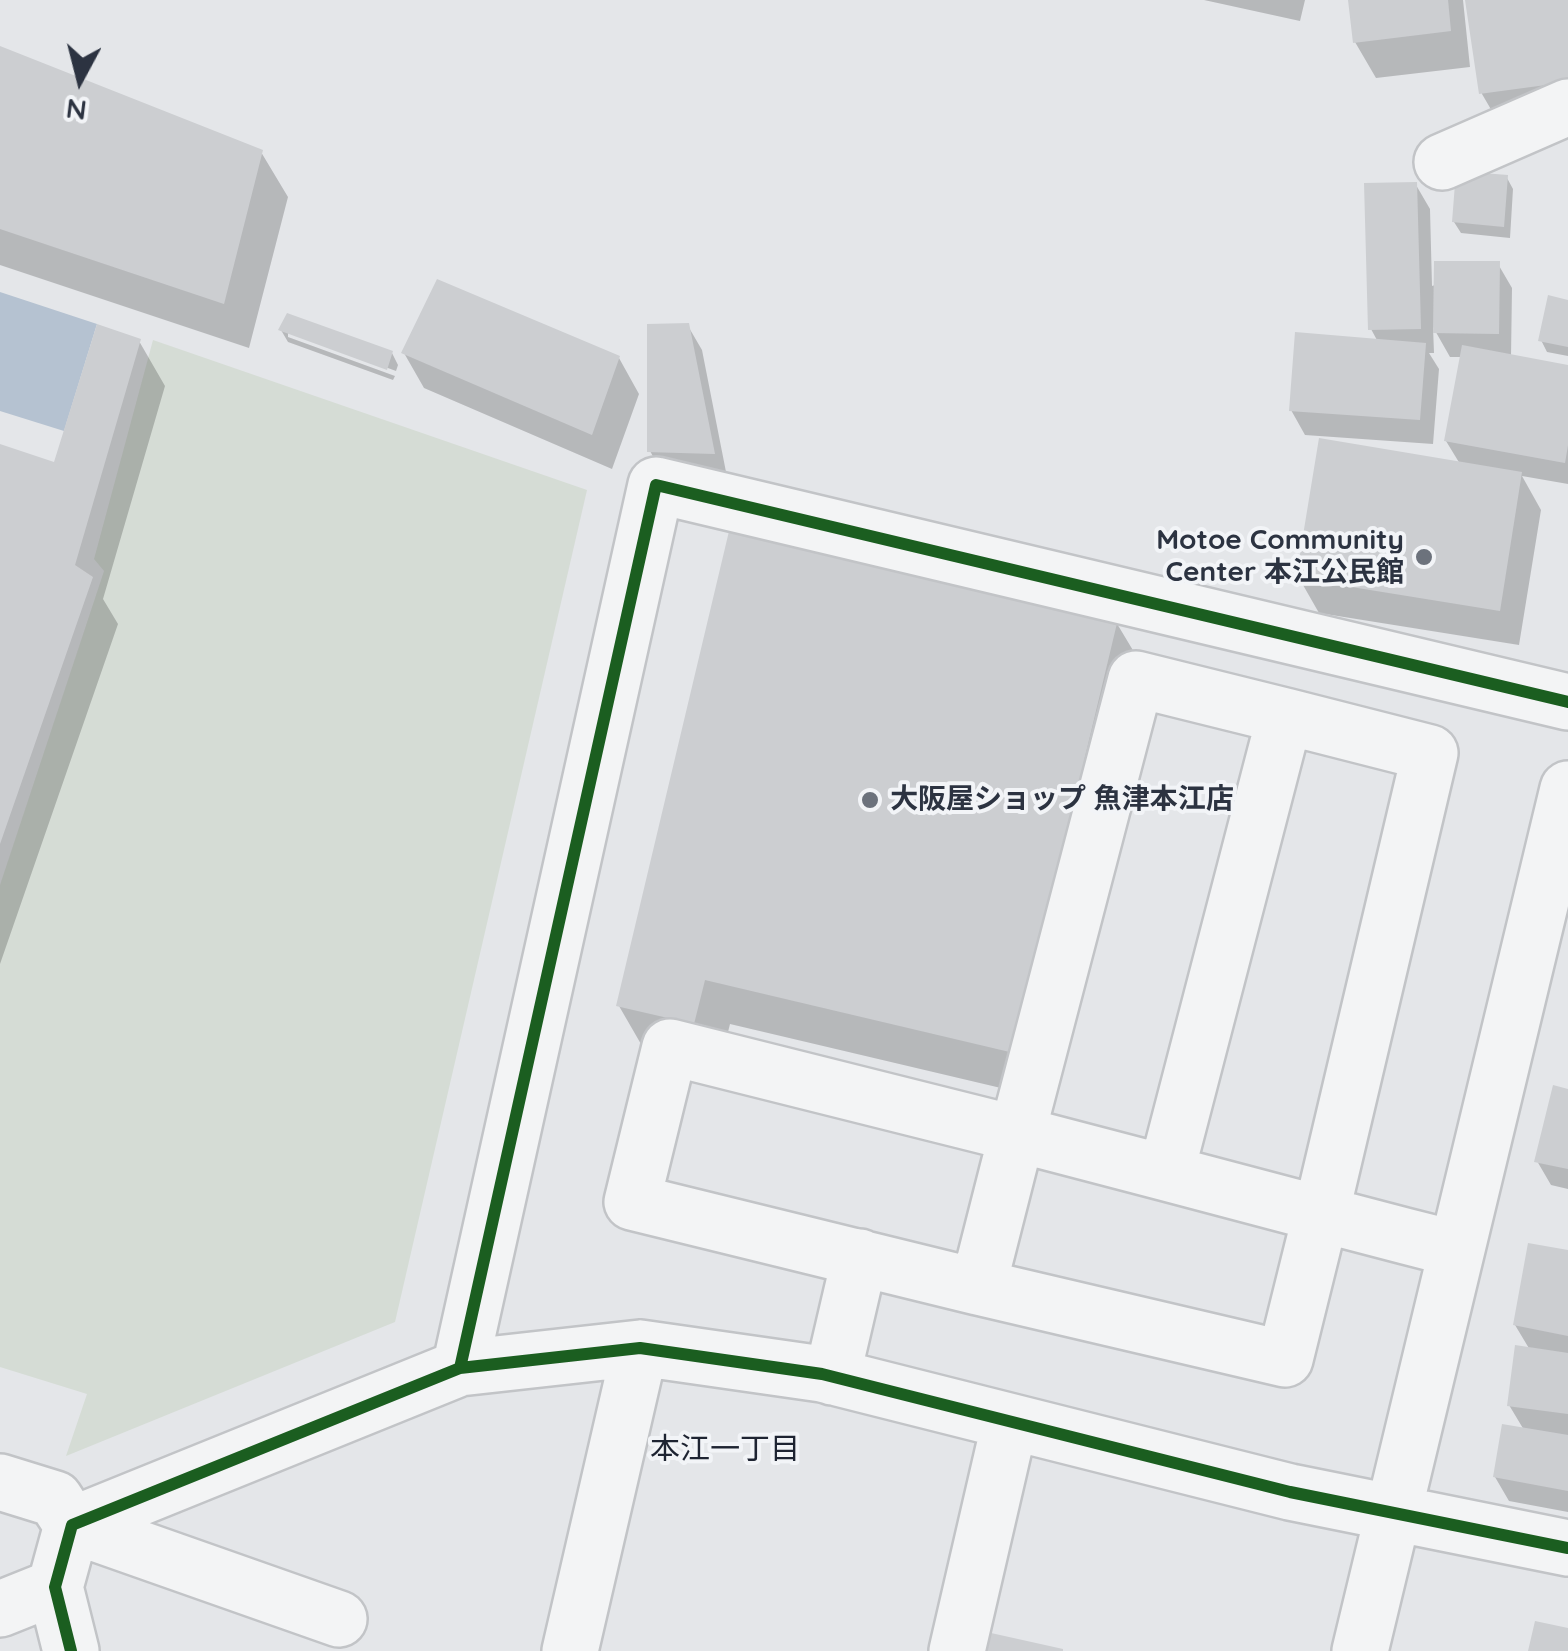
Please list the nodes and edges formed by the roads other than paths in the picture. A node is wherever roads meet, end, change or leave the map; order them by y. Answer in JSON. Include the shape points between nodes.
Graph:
{"nodes":[{"id":1,"x":1568,"y":107,"type":"edge"},
{"id":2,"x":1442,"y":162,"type":"dead end"},
{"id":3,"x":1568,"y":702,"type":"edge"},
{"id":4,"x":1284,"y":716,"type":"junction"},
{"id":5,"x":1568,"y":789,"type":"edge"},
{"id":6,"x":1017,"y":1134,"type":"junction"},
{"id":7,"x":1166,"y":1173,"type":"junction"},
{"id":8,"x":1322,"y":1214,"type":"junction"},
{"id":9,"x":1456,"y":1249,"type":"junction"},
{"id":10,"x":860,"y":1257,"type":"junction"},
{"id":11,"x":978,"y":1287,"type":"junction"},
{"id":12,"x":640,"y":1348,"type":"junction"},
{"id":13,"x":460,"y":1368,"type":"junction"},
{"id":14,"x":832,"y":1378,"type":"junction"},
{"id":15,"x":1010,"y":1422,"type":"junction"},
{"id":16,"x":0,"y":1482,"type":"edge"},
{"id":17,"x":1393,"y":1514,"type":"junction"},
{"id":18,"x":72,"y":1525,"type":"junction"},
{"id":19,"x":1568,"y":1548,"type":"edge"},
{"id":20,"x":55,"y":1587,"type":"junction"},
{"id":21,"x":0,"y":1610,"type":"edge"},
{"id":22,"x":340,"y":1619,"type":"dead end"},
{"id":23,"x":71,"y":1651,"type":"edge"},
{"id":24,"x":570,"y":1651,"type":"edge"},
{"id":25,"x":956,"y":1651,"type":"edge"},
{"id":26,"x":1360,"y":1651,"type":"edge"}],
"edges":[{"from":1,"to":2,"type":"street"},
{"from":3,"to":13,"type":"street","via":[[656,485]]},
{"from":4,"to":6,"type":"street","via":[[1136,679]]},
{"from":4,"to":7,"type":"street"},
{"from":4,"to":8,"type":"street","via":[[1430,753]]},
{"from":5,"to":9,"type":"street"},
{"from":6,"to":7,"type":"street"},
{"from":6,"to":10,"type":"street","via":[[670,1047],[632,1202]]},
{"from":6,"to":11,"type":"street"},
{"from":7,"to":8,"type":"street"},
{"from":8,"to":9,"type":"street"},
{"from":8,"to":11,"type":"street","via":[[1284,1360]]},
{"from":9,"to":17,"type":"street"},
{"from":10,"to":11,"type":"street"},
{"from":10,"to":14,"type":"street"},
{"from":12,"to":13,"type":"street"},
{"from":12,"to":14,"type":"street"},
{"from":12,"to":24,"type":"street"},
{"from":13,"to":18,"type":"street"},
{"from":14,"to":15,"type":"street"},
{"from":15,"to":17,"type":"street"},
{"from":15,"to":25,"type":"street"},
{"from":16,"to":18,"type":"street","via":[[55,1499]]},
{"from":17,"to":19,"type":"street"},
{"from":17,"to":26,"type":"street"},
{"from":18,"to":20,"type":"street"},
{"from":18,"to":22,"type":"street"},
{"from":20,"to":21,"type":"street"},
{"from":20,"to":23,"type":"street"}]}
